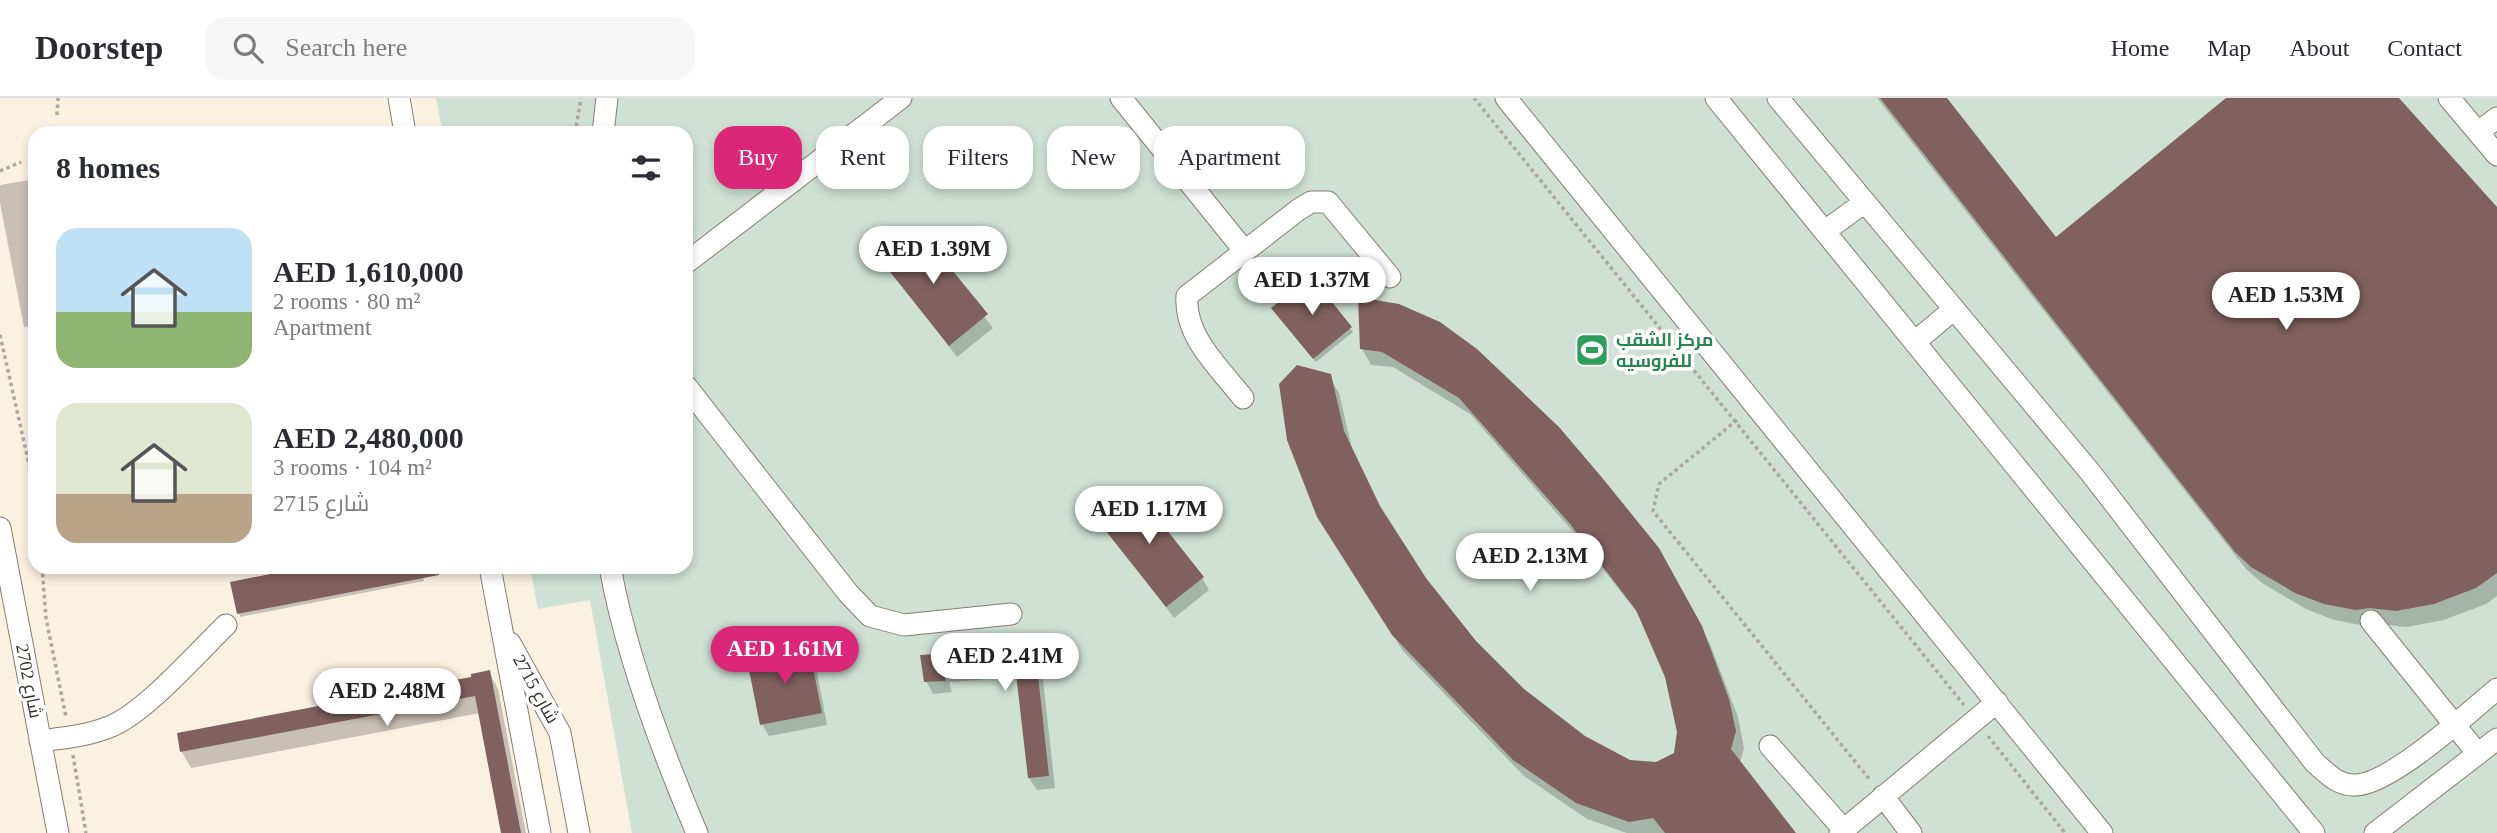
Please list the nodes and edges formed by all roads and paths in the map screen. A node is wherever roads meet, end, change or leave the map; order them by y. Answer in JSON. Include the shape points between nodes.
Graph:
{"nodes":[{"id":1,"x":58,"y":98,"type":"edge"},
{"id":2,"x":399,"y":98,"type":"edge"},
{"id":3,"x":581,"y":98,"type":"edge"},
{"id":4,"x":607,"y":98,"type":"edge"},
{"id":5,"x":901,"y":98,"type":"edge"},
{"id":6,"x":1121,"y":98,"type":"edge"},
{"id":7,"x":1474,"y":98,"type":"edge"},
{"id":8,"x":1506,"y":98,"type":"edge"},
{"id":9,"x":1716,"y":98,"type":"edge"},
{"id":10,"x":1778,"y":98,"type":"edge"},
{"id":11,"x":2449,"y":98,"type":"edge"},
{"id":12,"x":57,"y":116,"type":"dead end"},
{"id":13,"x":2497,"y":118,"type":"edge"},
{"id":14,"x":404,"y":126,"type":"edge"},
{"id":15,"x":576,"y":126,"type":"edge"},
{"id":16,"x":604,"y":126,"type":"edge"},
{"id":17,"x":2477,"y":132,"type":"junction"},
{"id":18,"x":2497,"y":155,"type":"edge"},
{"id":19,"x":21,"y":162,"type":"dead end"},
{"id":20,"x":0,"y":171,"type":"edge"},
{"id":21,"x":1865,"y":202,"type":"junction"},
{"id":22,"x":1825,"y":231,"type":"junction"},
{"id":23,"x":1243,"y":250,"type":"junction"},
{"id":24,"x":693,"y":257,"type":"edge"},
{"id":25,"x":1390,"y":277,"type":"dead end"},
{"id":26,"x":1954,"y":309,"type":"junction"},
{"id":27,"x":0,"y":335,"type":"edge"},
{"id":28,"x":1915,"y":342,"type":"junction"},
{"id":29,"x":693,"y":395,"type":"edge"},
{"id":30,"x":1243,"y":398,"type":"dead end"},
{"id":31,"x":1737,"y":420,"type":"junction"},
{"id":32,"x":28,"y":460,"type":"edge"},
{"id":33,"x":0,"y":528,"type":"edge"},
{"id":34,"x":43,"y":574,"type":"edge"},
{"id":35,"x":491,"y":574,"type":"edge"},
{"id":36,"x":611,"y":574,"type":"edge"},
{"id":37,"x":1011,"y":614,"type":"dead end"},
{"id":38,"x":2371,"y":621,"type":"dead end"},
{"id":39,"x":226,"y":625,"type":"dead end"},
{"id":40,"x":503,"y":630,"type":"junction"},
{"id":41,"x":2497,"y":689,"type":"edge"},
{"id":42,"x":1997,"y":702,"type":"junction"},
{"id":43,"x":1975,"y":718,"type":"junction"},
{"id":44,"x":2453,"y":724,"type":"junction"},
{"id":45,"x":70,"y":737,"type":"junction"},
{"id":46,"x":2497,"y":739,"type":"edge"},
{"id":47,"x":40,"y":741,"type":"junction"},
{"id":48,"x":1770,"y":746,"type":"dead end"},
{"id":49,"x":2478,"y":754,"type":"junction"},
{"id":50,"x":1883,"y":796,"type":"junction"},
{"id":51,"x":1842,"y":832,"type":"edge"},
{"id":52,"x":58,"y":833,"type":"edge"},
{"id":53,"x":86,"y":833,"type":"edge"},
{"id":54,"x":540,"y":833,"type":"edge"},
{"id":55,"x":579,"y":833,"type":"edge"},
{"id":56,"x":698,"y":833,"type":"edge"},
{"id":57,"x":1911,"y":833,"type":"edge"},
{"id":58,"x":2065,"y":833,"type":"edge"},
{"id":59,"x":2102,"y":833,"type":"edge"},
{"id":60,"x":2314,"y":833,"type":"edge"},
{"id":61,"x":2375,"y":833,"type":"edge"}],
"edges":[{"from":1,"to":12,"type":"path"},
{"from":2,"to":14,"type":"street"},
{"from":3,"to":15,"type":"path"},
{"from":4,"to":16,"type":"street"},
{"from":5,"to":24,"type":"street"},
{"from":6,"to":23,"type":"street"},
{"from":7,"to":31,"type":"path"},
{"from":8,"to":42,"type":"street"},
{"from":9,"to":22,"type":"street"},
{"from":10,"to":21,"type":"street"},
{"from":11,"to":17,"type":"street"},
{"from":13,"to":17,"type":"street"},
{"from":17,"to":18,"type":"street"},
{"from":19,"to":20,"type":"path"},
{"from":21,"to":22,"type":"street"},
{"from":21,"to":26,"type":"street"},
{"from":22,"to":28,"type":"street"},
{"from":23,"to":25,"type":"street","via":[[1311,202],[1328,202]]},
{"from":23,"to":30,"type":"street","via":[[1187,296],[1186,314],[1193,333]]},
{"from":26,"to":28,"type":"street"},
{"from":26,"to":44,"type":"street","via":[[2090,472],[2315,763],[2337,782],[2357,786],[2382,778]]},
{"from":27,"to":32,"type":"path"},
{"from":28,"to":60,"type":"street"},
{"from":29,"to":37,"type":"street","via":[[870,616],[904,625]]},
{"from":31,"to":43,"type":"path"},
{"from":31,"to":50,"type":"path","via":[[1659,484],[1653,511]]},
{"from":33,"to":47,"type":"street","name":"شارع 2702"},
{"from":34,"to":45,"type":"path","via":[[46,618]]},
{"from":35,"to":40,"type":"street","name":"شارع 2715"},
{"from":36,"to":56,"type":"street","via":[[635,661]]},
{"from":38,"to":44,"type":"street"},
{"from":39,"to":45,"type":"street","via":[[155,695],[111,727]]},
{"from":40,"to":54,"type":"street","name":"شارع 2715"},
{"from":40,"to":55,"type":"street","name":"شارع 2715","via":[[560,733]]},
{"from":41,"to":44,"type":"street"},
{"from":42,"to":43,"type":"street"},
{"from":42,"to":59,"type":"street"},
{"from":43,"to":50,"type":"street"},
{"from":43,"to":58,"type":"path"},
{"from":44,"to":49,"type":"street"},
{"from":45,"to":47,"type":"street"},
{"from":45,"to":53,"type":"path"},
{"from":46,"to":49,"type":"street"},
{"from":47,"to":52,"type":"street","name":"شارع 2702"},
{"from":48,"to":51,"type":"street"},
{"from":49,"to":61,"type":"street"},
{"from":50,"to":51,"type":"street"},
{"from":50,"to":57,"type":"street"}]}
